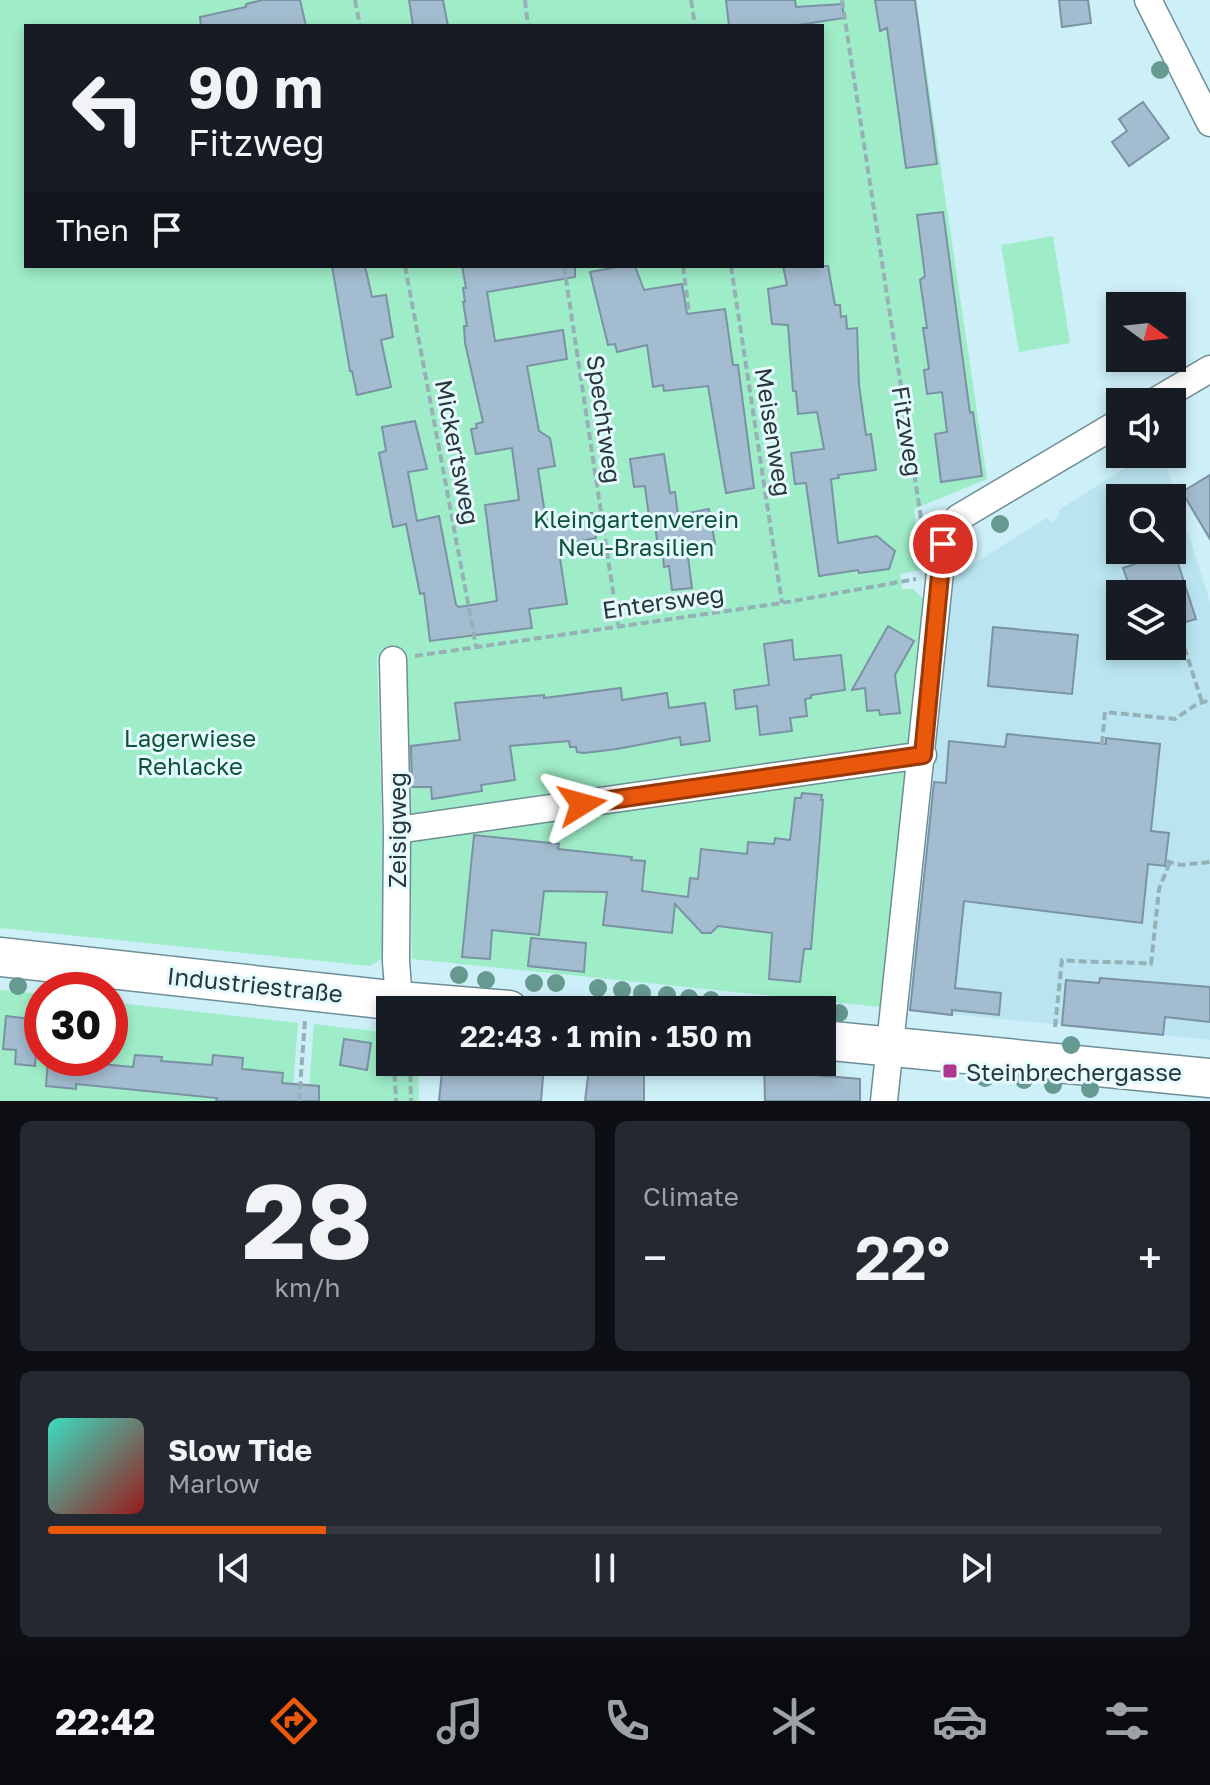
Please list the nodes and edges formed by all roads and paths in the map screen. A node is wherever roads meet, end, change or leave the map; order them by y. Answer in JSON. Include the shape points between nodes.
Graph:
{"nodes":[{"id":1,"x":355,"y":0,"type":"edge"},
{"id":2,"x":525,"y":0,"type":"edge"},
{"id":3,"x":691,"y":0,"type":"edge"},
{"id":4,"x":842,"y":0,"type":"edge"},
{"id":5,"x":1148,"y":0,"type":"edge"},
{"id":6,"x":360,"y":24,"type":"edge"},
{"id":7,"x":528,"y":24,"type":"edge"},
{"id":8,"x":695,"y":24,"type":"edge"},
{"id":9,"x":1210,"y":123,"type":"edge"},
{"id":10,"x":405,"y":268,"type":"edge"},
{"id":11,"x":564,"y":268,"type":"edge"},
{"id":12,"x":683,"y":268,"type":"edge"},
{"id":13,"x":731,"y":268,"type":"edge"},
{"id":14,"x":689,"y":312,"type":"dead end"},
{"id":15,"x":1210,"y":369,"type":"edge"},
{"id":16,"x":1178,"y":388,"type":"edge"},
{"id":17,"x":1106,"y":430,"type":"edge"},
{"id":18,"x":943,"y":544,"type":"junction"},
{"id":19,"x":938,"y":575,"type":"junction"},
{"id":20,"x":782,"y":603,"type":"junction"},
{"id":21,"x":618,"y":625,"type":"junction"},
{"id":22,"x":476,"y":646,"type":"junction"},
{"id":23,"x":1186,"y":653,"type":"edge"},
{"id":24,"x":393,"y":660,"type":"joint"},
{"id":25,"x":1210,"y":700,"type":"edge"},
{"id":26,"x":1202,"y":702,"type":"junction"},
{"id":27,"x":1102,"y":744,"type":"dead end"},
{"id":28,"x":923,"y":755,"type":"junction"},
{"id":29,"x":397,"y":830,"type":"junction"},
{"id":30,"x":1210,"y":862,"type":"edge"},
{"id":31,"x":0,"y":957,"type":"edge"},
{"id":32,"x":308,"y":989,"type":"junction"},
{"id":33,"x":399,"y":996,"type":"edge"},
{"id":34,"x":376,"y":998,"type":"edge"},
{"id":35,"x":1055,"y":1027,"type":"dead end"},
{"id":36,"x":836,"y":1041,"type":"edge"},
{"id":37,"x":890,"y":1047,"type":"junction"},
{"id":38,"x":395,"y":1076,"type":"edge"},
{"id":39,"x":410,"y":1076,"type":"edge"},
{"id":40,"x":1210,"y":1078,"type":"edge"},
{"id":41,"x":299,"y":1101,"type":"edge"},
{"id":42,"x":396,"y":1101,"type":"edge"},
{"id":43,"x":411,"y":1101,"type":"edge"},
{"id":44,"x":884,"y":1101,"type":"edge"}],
"edges":[{"from":1,"to":6,"type":"path"},
{"from":2,"to":7,"type":"path"},
{"from":3,"to":8,"type":"path"},
{"from":4,"to":18,"type":"path","name":"Fitzweg","via":[[921,518]]},
{"from":5,"to":9,"type":"street"},
{"from":10,"to":22,"type":"path","name":"Mickertsweg"},
{"from":11,"to":21,"type":"path","name":"Spechtweg"},
{"from":12,"to":14,"type":"path"},
{"from":13,"to":20,"type":"path","name":"Meisenweg"},
{"from":15,"to":16,"type":"street"},
{"from":17,"to":18,"type":"street","via":[[958,518]]},
{"from":18,"to":19,"type":"street"},
{"from":19,"to":20,"type":"path","name":"Entersweg"},
{"from":19,"to":28,"type":"street"},
{"from":20,"to":21,"type":"path","name":"Entersweg"},
{"from":21,"to":22,"type":"path","name":"Entersweg"},
{"from":22,"to":24,"type":"path","name":"Entersweg"},
{"from":23,"to":26,"type":"path"},
{"from":24,"to":29,"type":"street","name":"Zeisigweg"},
{"from":25,"to":26,"type":"path"},
{"from":26,"to":27,"type":"path","via":[[1175,719],[1105,712]]},
{"from":28,"to":29,"type":"street"},
{"from":28,"to":37,"type":"street"},
{"from":29,"to":33,"type":"street","name":"Zeisigweg"},
{"from":30,"to":35,"type":"path","via":[[1168,861],[1159,889],[1151,964],[1062,960]]},
{"from":31,"to":32,"type":"street","name":"Industriestraße"},
{"from":32,"to":34,"type":"street","name":"Industriestraße"},
{"from":32,"to":41,"type":"path"},
{"from":36,"to":37,"type":"street"},
{"from":37,"to":40,"type":"street"},
{"from":37,"to":44,"type":"street"},
{"from":38,"to":42,"type":"path"},
{"from":39,"to":43,"type":"path"}]}
